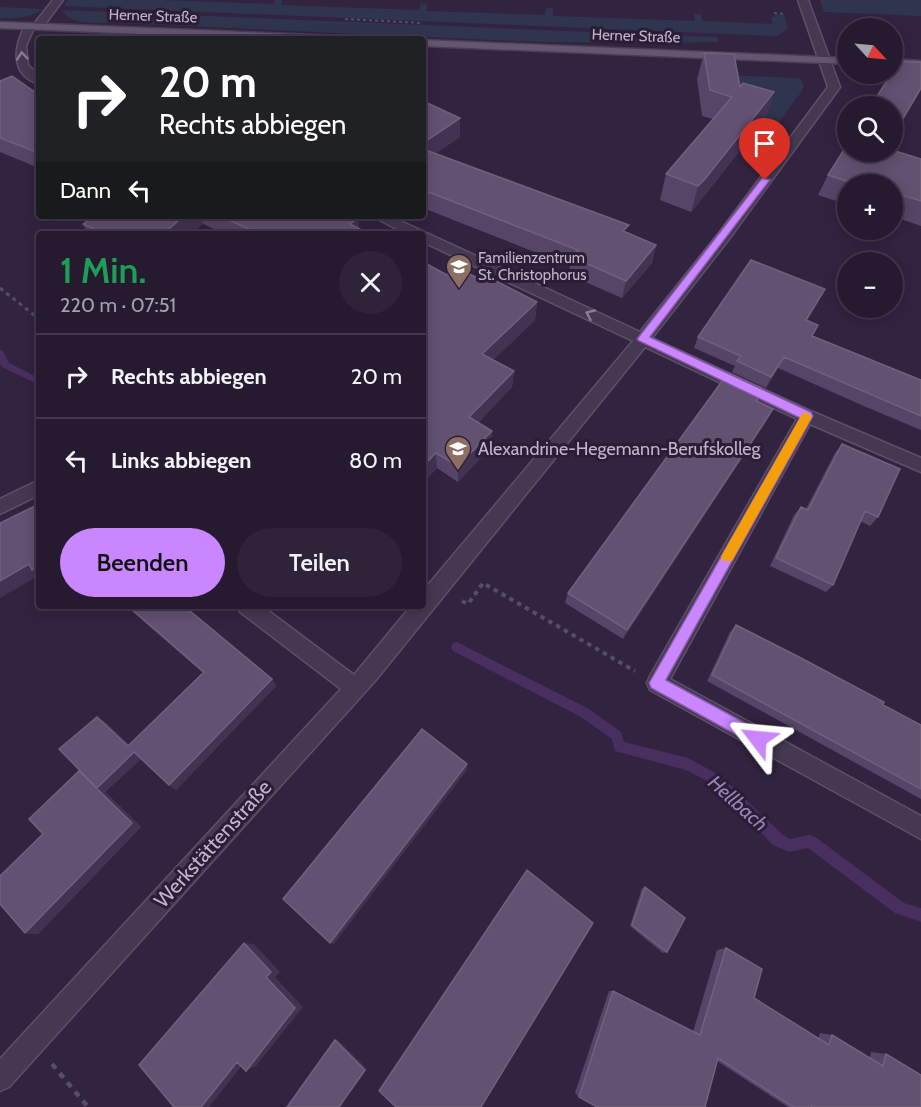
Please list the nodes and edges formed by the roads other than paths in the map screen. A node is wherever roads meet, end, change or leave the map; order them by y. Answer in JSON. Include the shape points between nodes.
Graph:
{"nodes":[{"id":1,"x":58,"y":0,"type":"edge"},
{"id":2,"x":803,"y":0,"type":"edge"},
{"id":3,"x":0,"y":25,"type":"edge"},
{"id":4,"x":34,"y":26,"type":"junction"},
{"id":5,"x":269,"y":36,"type":"edge"},
{"id":6,"x":426,"y":42,"type":"edge"},
{"id":7,"x":825,"y":60,"type":"junction"},
{"id":8,"x":837,"y":61,"type":"edge"},
{"id":9,"x":903,"y":63,"type":"edge"},
{"id":10,"x":921,"y":64,"type":"edge"},
{"id":11,"x":36,"y":78,"type":"edge"},
{"id":12,"x":384,"y":219,"type":"edge"},
{"id":13,"x":410,"y":231,"type":"edge"},
{"id":14,"x":426,"y":238,"type":"edge"},
{"id":15,"x":643,"y":339,"type":"junction"},
{"id":16,"x":807,"y":416,"type":"junction"},
{"id":17,"x":921,"y":465,"type":"edge"},
{"id":18,"x":36,"y":489,"type":"edge"},
{"id":19,"x":0,"y":507,"type":"edge"},
{"id":20,"x":426,"y":602,"type":"edge"},
{"id":21,"x":251,"y":609,"type":"edge"},
{"id":22,"x":421,"y":609,"type":"edge"},
{"id":23,"x":355,"y":688,"type":"junction"},
{"id":24,"x":921,"y":828,"type":"edge"},
{"id":25,"x":0,"y":1078,"type":"edge"}],
"edges":[{"from":1,"to":4,"type":"street"},
{"from":2,"to":7,"type":"street"},
{"from":3,"to":4,"type":"main road","name":"Herner Straße"},
{"from":4,"to":5,"type":"main road","name":"Herner Straße"},
{"from":11,"to":4,"type":"street","one_way":true,"via":[[23,66],[21,46]]},
{"from":6,"to":7,"type":"main road","name":"Herner Straße"},
{"from":7,"to":8,"type":"main road","name":"Herner Straße"},
{"from":7,"to":15,"type":"street","name":"Werkstättenstraße","via":[[834,87]]},
{"from":9,"to":10,"type":"main road"},
{"from":12,"to":13,"type":"street"},
{"from":15,"to":14,"type":"street","one_way":true},
{"from":15,"to":16,"type":"street"},
{"from":15,"to":20,"type":"street","name":"Werkstättenstraße"},
{"from":16,"to":17,"type":"street"},
{"from":16,"to":24,"type":"street","via":[[657,683]]},
{"from":18,"to":19,"type":"street"},
{"from":21,"to":23,"type":"street"},
{"from":22,"to":23,"type":"street","name":"Werkstättenstraße"},
{"from":23,"to":25,"type":"street","name":"Werkstättenstraße"}]}
